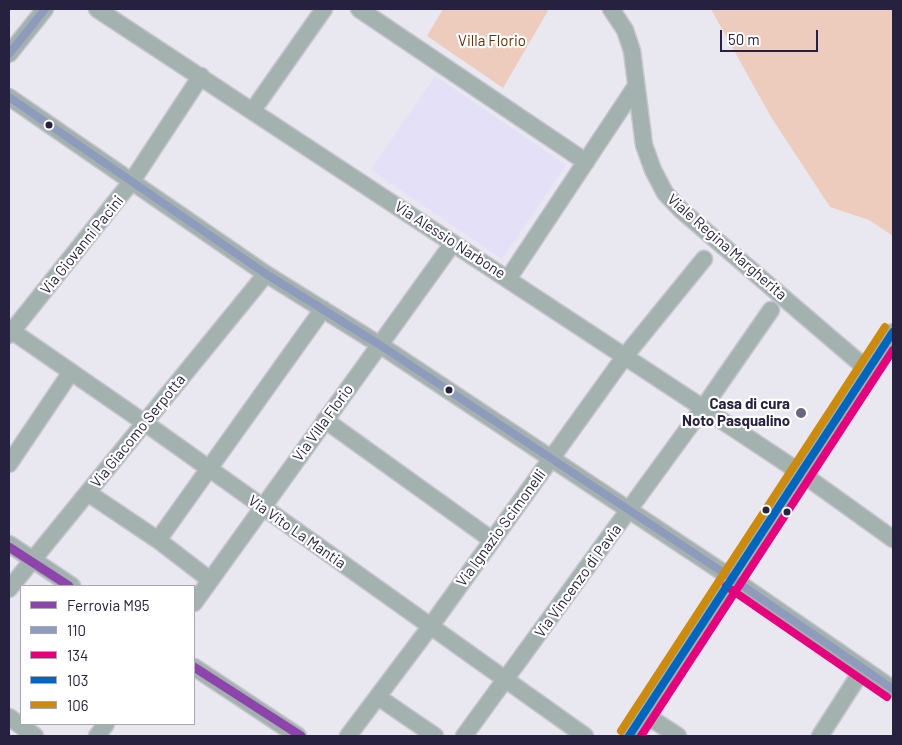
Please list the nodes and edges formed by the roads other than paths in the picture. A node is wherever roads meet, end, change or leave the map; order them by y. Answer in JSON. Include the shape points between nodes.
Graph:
{"nodes":[{"id":1,"x":45,"y":9,"type":"edge"},
{"id":2,"x":97,"y":9,"type":"edge"},
{"id":3,"x":324,"y":9,"type":"edge"},
{"id":4,"x":359,"y":9,"type":"edge"},
{"id":5,"x":611,"y":9,"type":"edge"},
{"id":6,"x":9,"y":54,"type":"edge"},
{"id":7,"x":201,"y":76,"type":"junction"},
{"id":8,"x":636,"y":86,"type":"junction"},
{"id":9,"x":9,"y":97,"type":"edge"},
{"id":10,"x":252,"y":110,"type":"junction"},
{"id":11,"x":586,"y":162,"type":"junction"},
{"id":12,"x":132,"y":182,"type":"junction"},
{"id":13,"x":453,"y":243,"type":"junction"},
{"id":14,"x":704,"y":258,"type":"dead end"},
{"id":15,"x":266,"y":274,"type":"junction"},
{"id":16,"x":508,"y":279,"type":"junction"},
{"id":17,"x":323,"y":310,"type":"junction"},
{"id":18,"x":771,"y":310,"type":"dead end"},
{"id":19,"x":10,"y":332,"type":"edge"},
{"id":20,"x":893,"y":332,"type":"edge"},
{"id":21,"x":380,"y":345,"type":"junction"},
{"id":22,"x":625,"y":356,"type":"junction"},
{"id":23,"x":868,"y":370,"type":"junction"},
{"id":24,"x":71,"y":372,"type":"junction"},
{"id":25,"x":704,"y":408,"type":"junction"},
{"id":26,"x":325,"y":420,"type":"junction"},
{"id":27,"x":145,"y":423,"type":"junction"},
{"id":28,"x":551,"y":458,"type":"junction"},
{"id":29,"x":9,"y":464,"type":"edge"},
{"id":30,"x":208,"y":469,"type":"junction"},
{"id":31,"x":801,"y":474,"type":"junction"},
{"id":32,"x":88,"y":492,"type":"junction"},
{"id":33,"x":262,"y":508,"type":"junction"},
{"id":34,"x":630,"y":510,"type":"junction"},
{"id":35,"x":893,"y":539,"type":"edge"},
{"id":36,"x":158,"y":540,"type":"junction"},
{"id":37,"x":492,"y":540,"type":"junction"},
{"id":38,"x":9,"y":544,"type":"edge"},
{"id":39,"x":33,"y":560,"type":"junction"},
{"id":40,"x":732,"y":578,"type":"junction"},
{"id":41,"x":210,"y":580,"type":"junction"},
{"id":42,"x":70,"y":585,"type":"edge"},
{"id":43,"x":9,"y":589,"type":"edge"},
{"id":44,"x":195,"y":602,"type":"edge"},
{"id":45,"x":430,"y":627,"type":"junction"},
{"id":46,"x":195,"y":668,"type":"edge"},
{"id":47,"x":863,"y":669,"type":"junction"},
{"id":48,"x":506,"y":680,"type":"junction"},
{"id":49,"x":893,"y":689,"type":"edge"},
{"id":50,"x":378,"y":697,"type":"junction"},
{"id":51,"x":644,"y":714,"type":"junction"},
{"id":52,"x":9,"y":718,"type":"edge"},
{"id":53,"x":105,"y":725,"type":"edge"},
{"id":54,"x":34,"y":736,"type":"edge"},
{"id":55,"x":96,"y":736,"type":"edge"},
{"id":56,"x":298,"y":736,"type":"edge"},
{"id":57,"x":348,"y":736,"type":"edge"},
{"id":58,"x":436,"y":736,"type":"edge"},
{"id":59,"x":464,"y":736,"type":"edge"},
{"id":60,"x":585,"y":736,"type":"edge"},
{"id":61,"x":629,"y":736,"type":"edge"},
{"id":62,"x":678,"y":736,"type":"edge"},
{"id":63,"x":820,"y":736,"type":"edge"}],
"edges":[{"from":1,"to":6,"type":"street"},
{"from":2,"to":7,"type":"street","name":"Via Alessio Narbone"},
{"from":3,"to":10,"type":"street"},
{"from":4,"to":11,"type":"street"},
{"from":5,"to":8,"type":"street","name":"Viale Regina Margherita","via":[[632,51]]},
{"from":7,"to":10,"type":"street","name":"Via Alessio Narbone"},
{"from":7,"to":12,"type":"street","name":"Via Giovanni Pacini"},
{"from":8,"to":11,"type":"street"},
{"from":8,"to":23,"type":"street","name":"Viale Regina Margherita","via":[[644,145],[665,193]]},
{"from":9,"to":12,"type":"street"},
{"from":10,"to":13,"type":"street","name":"Via Alessio Narbone"},
{"from":11,"to":16,"type":"street"},
{"from":12,"to":15,"type":"street"},
{"from":12,"to":19,"type":"street","name":"Via Giovanni Pacini"},
{"from":13,"to":16,"type":"street","name":"Via Alessio Narbone"},
{"from":13,"to":21,"type":"street","name":"Via Villa Florio"},
{"from":14,"to":22,"type":"street","name":"Via Ignazio Scimonelli"},
{"from":15,"to":17,"type":"street"},
{"from":15,"to":27,"type":"street","name":"Via Giacomo Serpotta"},
{"from":16,"to":22,"type":"street","name":"Via Alessio Narbone"},
{"from":17,"to":21,"type":"street"},
{"from":17,"to":30,"type":"street"},
{"from":18,"to":25,"type":"street","name":"Via Vincenzo di Pavia"},
{"from":19,"to":24,"type":"street","name":"Via Vito La Mantia"},
{"from":20,"to":23,"type":"street"},
{"from":21,"to":26,"type":"street","name":"Via Villa Florio"},
{"from":21,"to":28,"type":"street"},
{"from":22,"to":25,"type":"street","name":"Via Alessio Narbone"},
{"from":22,"to":28,"type":"street","name":"Via Ignazio Scimonelli"},
{"from":23,"to":31,"type":"street"},
{"from":24,"to":27,"type":"street","name":"Via Vito La Mantia"},
{"from":24,"to":29,"type":"street"},
{"from":25,"to":31,"type":"street","name":"Via Alessio Narbone"},
{"from":25,"to":34,"type":"street","name":"Via Vincenzo di Pavia"},
{"from":26,"to":33,"type":"street","name":"Via Villa Florio"},
{"from":26,"to":37,"type":"street"},
{"from":27,"to":30,"type":"street","name":"Via Vito La Mantia"},
{"from":27,"to":32,"type":"street","name":"Via Giacomo Serpotta"},
{"from":28,"to":34,"type":"street"},
{"from":28,"to":37,"type":"street","name":"Via Ignazio Scimonelli"},
{"from":30,"to":33,"type":"street","name":"Via Vito La Mantia"},
{"from":30,"to":36,"type":"street"},
{"from":31,"to":35,"type":"street","name":"Via Alessio Narbone"},
{"from":31,"to":40,"type":"street"},
{"from":32,"to":36,"type":"street"},
{"from":32,"to":39,"type":"street","name":"Via Giacomo Serpotta"},
{"from":33,"to":41,"type":"street","name":"Via Villa Florio"},
{"from":33,"to":45,"type":"street","name":"Via Vito La Mantia"},
{"from":34,"to":40,"type":"street"},
{"from":34,"to":48,"type":"street","name":"Via Vincenzo di Pavia"},
{"from":36,"to":41,"type":"street"},
{"from":37,"to":45,"type":"street","name":"Via Ignazio Scimonelli"},
{"from":38,"to":39,"type":"street"},
{"from":39,"to":42,"type":"street"},
{"from":39,"to":43,"type":"street","name":"Via Giacomo Serpotta"},
{"from":40,"to":47,"type":"street"},
{"from":40,"to":51,"type":"street"},
{"from":41,"to":44,"type":"street","name":"Via Villa Florio"},
{"from":45,"to":48,"type":"street","name":"Via Vito La Mantia"},
{"from":45,"to":50,"type":"street","name":"Via Ignazio Scimonelli"},
{"from":46,"to":56,"type":"street"},
{"from":47,"to":49,"type":"street"},
{"from":47,"to":63,"type":"street"},
{"from":48,"to":59,"type":"street","name":"Via Vincenzo di Pavia"},
{"from":48,"to":60,"type":"street","name":"Via Vito La Mantia"},
{"from":50,"to":57,"type":"street","name":"Via Ignazio Scimonelli"},
{"from":50,"to":58,"type":"street"},
{"from":51,"to":61,"type":"street"},
{"from":51,"to":62,"type":"street"},
{"from":52,"to":54,"type":"street"},
{"from":53,"to":55,"type":"street"}]}
